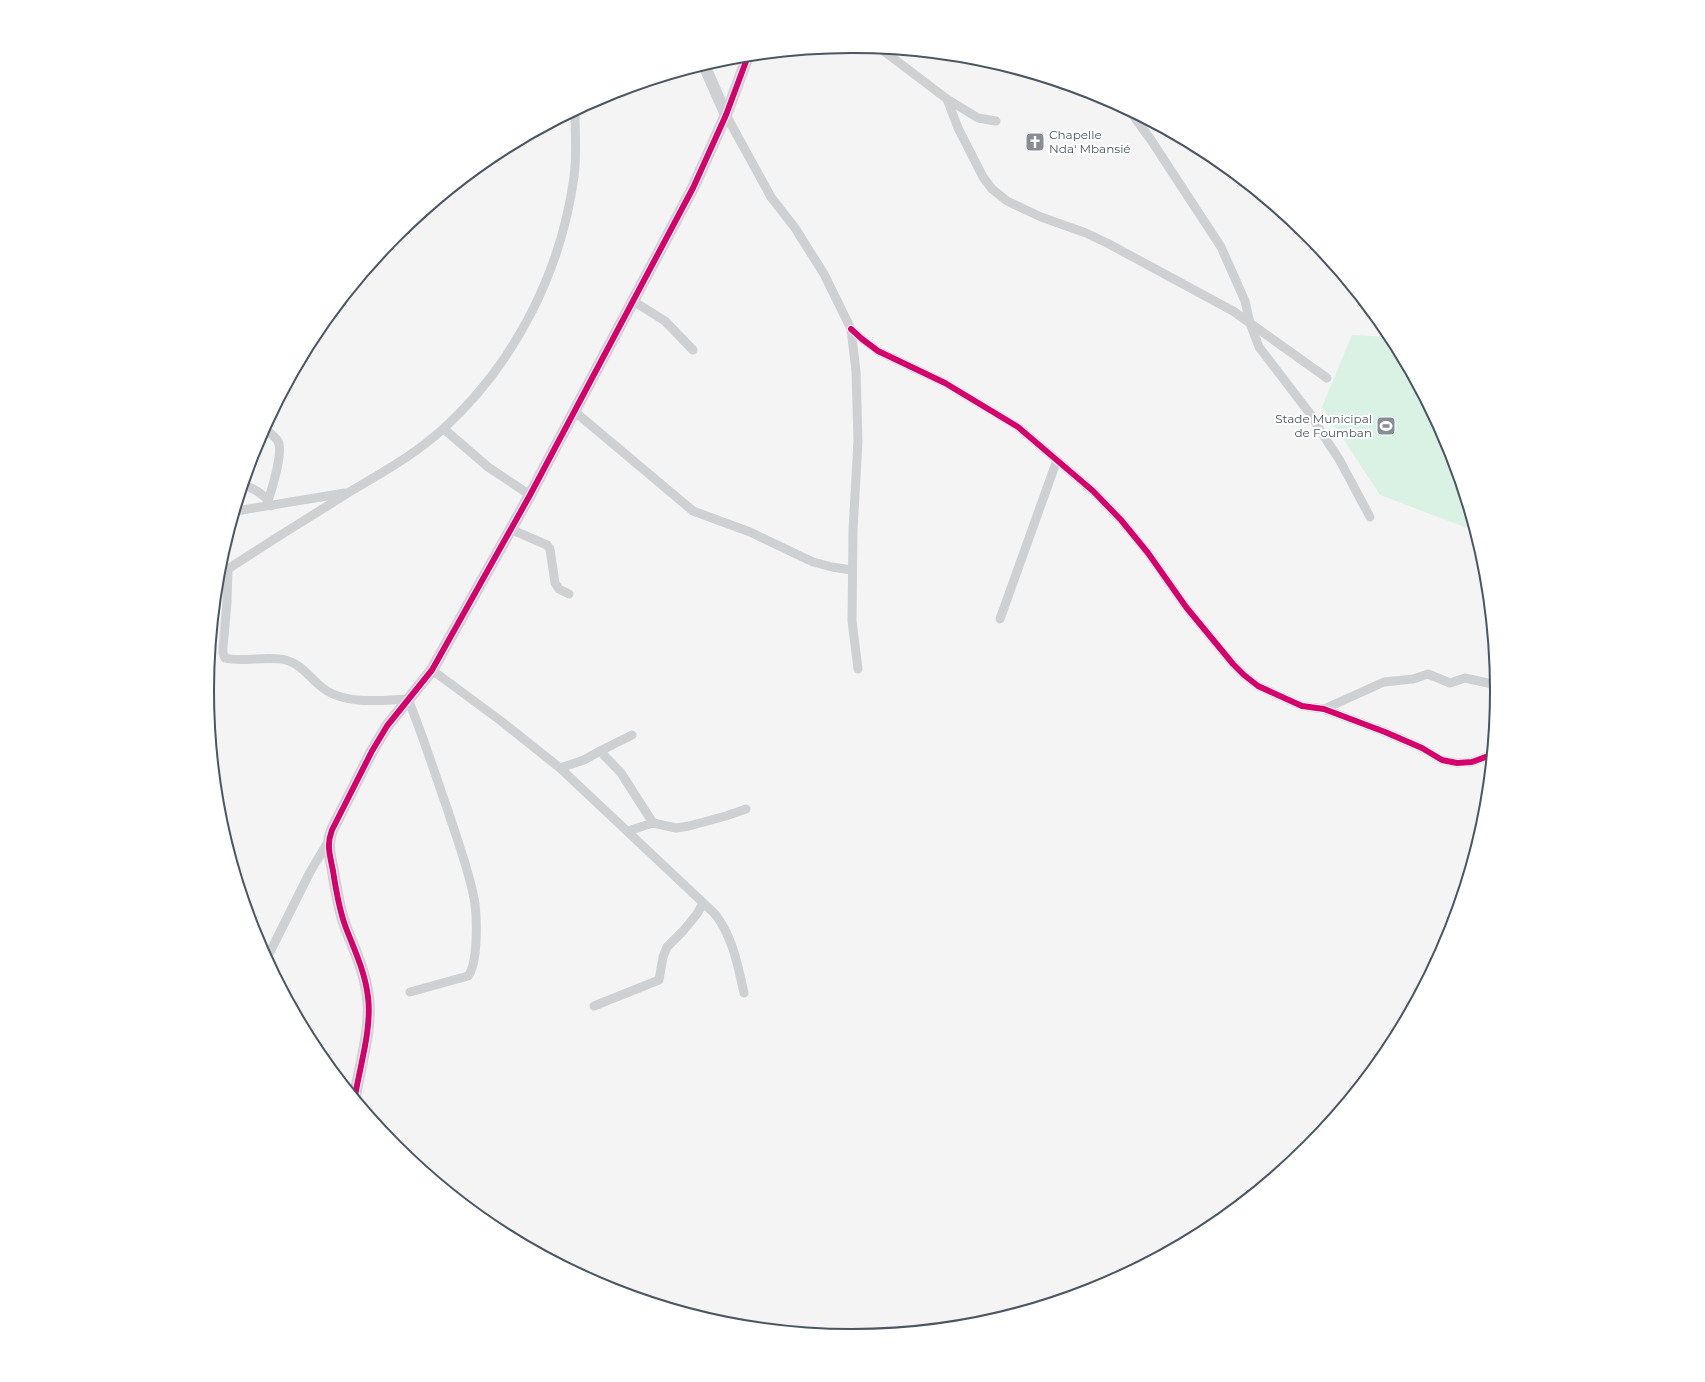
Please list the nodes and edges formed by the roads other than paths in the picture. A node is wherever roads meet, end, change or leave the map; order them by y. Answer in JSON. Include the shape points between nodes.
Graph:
{"nodes":[{"id":1,"x":887,"y":54,"type":"edge"},
{"id":2,"x":746,"y":62,"type":"edge"},
{"id":3,"x":706,"y":70,"type":"edge"},
{"id":4,"x":947,"y":99,"type":"junction"},
{"id":5,"x":726,"y":115,"type":"junction"},
{"id":6,"x":575,"y":117,"type":"edge"},
{"id":7,"x":1136,"y":120,"type":"edge"},
{"id":8,"x":996,"y":121,"type":"dead end"},
{"id":9,"x":633,"y":301,"type":"junction"},
{"id":10,"x":1250,"y":323,"type":"junction"},
{"id":11,"x":851,"y":329,"type":"junction"},
{"id":12,"x":693,"y":350,"type":"dead end"},
{"id":13,"x":1327,"y":378,"type":"dead end"},
{"id":14,"x":574,"y":411,"type":"junction"},
{"id":15,"x":444,"y":429,"type":"junction"},
{"id":16,"x":269,"y":432,"type":"dead end"},
{"id":17,"x":1057,"y":460,"type":"junction"},
{"id":18,"x":248,"y":487,"type":"edge"},
{"id":19,"x":350,"y":492,"type":"junction"},
{"id":20,"x":530,"y":495,"type":"junction"},
{"id":21,"x":270,"y":504,"type":"junction"},
{"id":22,"x":241,"y":510,"type":"edge"},
{"id":23,"x":1370,"y":517,"type":"dead end"},
{"id":24,"x":510,"y":529,"type":"junction"},
{"id":25,"x":228,"y":570,"type":"joint"},
{"id":26,"x":852,"y":570,"type":"junction"},
{"id":27,"x":569,"y":594,"type":"dead end"},
{"id":28,"x":1000,"y":619,"type":"dead end"},
{"id":29,"x":858,"y":669,"type":"dead end"},
{"id":30,"x":432,"y":670,"type":"junction"},
{"id":31,"x":1490,"y":683,"type":"edge"},
{"id":32,"x":408,"y":699,"type":"junction"},
{"id":33,"x":1324,"y":709,"type":"junction"},
{"id":34,"x":632,"y":735,"type":"dead end"},
{"id":35,"x":600,"y":751,"type":"junction"},
{"id":36,"x":1487,"y":757,"type":"edge"},
{"id":37,"x":560,"y":768,"type":"junction"},
{"id":38,"x":746,"y":809,"type":"dead end"},
{"id":39,"x":653,"y":823,"type":"junction"},
{"id":40,"x":628,"y":830,"type":"junction"},
{"id":41,"x":328,"y":842,"type":"junction"},
{"id":42,"x":703,"y":903,"type":"junction"},
{"id":43,"x":270,"y":951,"type":"edge"},
{"id":44,"x":410,"y":992,"type":"dead end"},
{"id":45,"x":744,"y":993,"type":"dead end"},
{"id":46,"x":594,"y":1006,"type":"dead end"},
{"id":47,"x":356,"y":1091,"type":"edge"}],
"edges":[{"from":1,"to":4,"type":"street"},
{"from":2,"to":5,"type":"street"},
{"from":3,"to":5,"type":"street"},
{"from":4,"to":8,"type":"street","via":[[978,118]]},
{"from":4,"to":10,"type":"street","via":[[958,128],[983,177],[992,189],[1007,201],[1109,244],[1233,311]]},
{"from":5,"to":9,"type":"street","via":[[693,188]]},
{"from":5,"to":11,"type":"street","via":[[771,197],[795,228],[824,274]]},
{"from":6,"to":15,"type":"street","via":[[574,177],[559,245],[543,288],[497,371]]},
{"from":7,"to":10,"type":"street","via":[[1221,247],[1245,301]]},
{"from":9,"to":12,"type":"street","via":[[665,321]]},
{"from":9,"to":14,"type":"street"},
{"from":10,"to":13,"type":"street"},
{"from":10,"to":23,"type":"street","via":[[1259,347],[1311,415]]},
{"from":11,"to":17,"type":"street","via":[[878,351],[945,383],[1018,427]]},
{"from":11,"to":26,"type":"street","via":[[856,371],[858,441]]},
{"from":14,"to":20,"type":"street"},
{"from":14,"to":26,"type":"street","via":[[694,511],[750,532],[813,562]]},
{"from":15,"to":19,"type":"street","via":[[396,464]]},
{"from":15,"to":20,"type":"street","via":[[488,467]]},
{"from":16,"to":21,"type":"street","via":[[280,444]]},
{"from":17,"to":28,"type":"street"},
{"from":17,"to":33,"type":"street","via":[[1093,491],[1121,520],[1186,607],[1244,676],[1258,686],[1302,706]]},
{"from":18,"to":21,"type":"street","via":[[257,491]]},
{"from":19,"to":21,"type":"street"},
{"from":19,"to":25,"type":"street"},
{"from":20,"to":24,"type":"street"},
{"from":21,"to":22,"type":"street"},
{"from":24,"to":27,"type":"street","via":[[547,545],[550,549],[555,583],[558,589]]},
{"from":24,"to":30,"type":"street"},
{"from":25,"to":32,"type":"street","via":[[222,648],[225,658],[284,660],[296,663],[328,692],[342,697],[362,700]]},
{"from":26,"to":29,"type":"street","via":[[852,621]]},
{"from":30,"to":32,"type":"street"},
{"from":30,"to":37,"type":"street"},
{"from":31,"to":33,"type":"street","via":[[1465,678],[1450,683],[1428,674],[1413,679],[1384,682]]},
{"from":32,"to":41,"type":"street","via":[[372,751],[340,812]]},
{"from":32,"to":44,"type":"street","via":[[472,886],[476,919],[474,962],[468,976]]},
{"from":33,"to":36,"type":"street","via":[[1385,732],[1442,760],[1472,762]]},
{"from":34,"to":35,"type":"street"},
{"from":35,"to":37,"type":"street","via":[[584,760]]},
{"from":35,"to":39,"type":"street","via":[[621,772]]},
{"from":37,"to":40,"type":"street"},
{"from":38,"to":39,"type":"street","via":[[676,828]]},
{"from":39,"to":40,"type":"street"},
{"from":40,"to":42,"type":"street"},
{"from":41,"to":43,"type":"street"},
{"from":41,"to":47,"type":"street","via":[[345,927],[357,953],[368,998],[365,1044]]},
{"from":42,"to":45,"type":"street","via":[[724,927]]},
{"from":42,"to":46,"type":"street","via":[[697,914],[667,947],[659,980]]}]}
